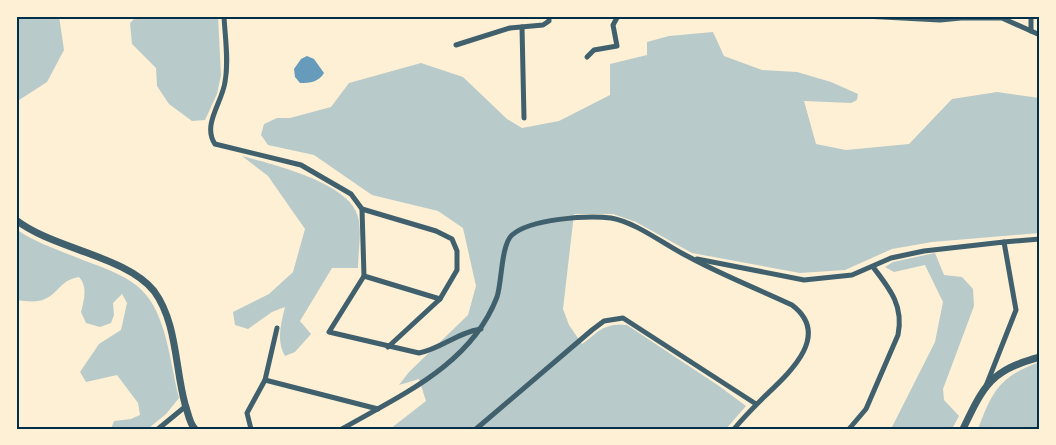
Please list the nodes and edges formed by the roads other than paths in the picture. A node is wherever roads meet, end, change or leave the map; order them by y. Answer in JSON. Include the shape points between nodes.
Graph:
{"nodes":[{"id":1,"x":224,"y":16,"type":"edge"},
{"id":2,"x":549,"y":16,"type":"edge"},
{"id":3,"x":618,"y":16,"type":"edge"},
{"id":4,"x":864,"y":16,"type":"edge"},
{"id":5,"x":1031,"y":16,"type":"edge"},
{"id":6,"x":879,"y":17,"type":"edge"},
{"id":7,"x":522,"y":27,"type":"junction"},
{"id":8,"x":1031,"y":31,"type":"junction"},
{"id":9,"x":1040,"y":35,"type":"edge"},
{"id":10,"x":456,"y":45,"type":"dead end"},
{"id":11,"x":587,"y":57,"type":"dead end"},
{"id":12,"x":524,"y":118,"type":"dead end"},
{"id":13,"x":362,"y":209,"type":"junction"},
{"id":14,"x":16,"y":220,"type":"edge"},
{"id":15,"x":1040,"y":239,"type":"edge"},
{"id":16,"x":1004,"y":242,"type":"junction"},
{"id":17,"x":690,"y":258,"type":"junction"},
{"id":18,"x":873,"y":267,"type":"junction"},
{"id":19,"x":364,"y":276,"type":"junction"},
{"id":20,"x":440,"y":299,"type":"junction"},
{"id":21,"x":277,"y":328,"type":"dead end"},
{"id":22,"x":481,"y":329,"type":"junction"},
{"id":23,"x":388,"y":347,"type":"junction"},
{"id":24,"x":1040,"y":357,"type":"edge"},
{"id":25,"x":264,"y":380,"type":"junction"},
{"id":26,"x":986,"y":386,"type":"junction"},
{"id":27,"x":756,"y":404,"type":"junction"},
{"id":28,"x":186,"y":406,"type":"junction"},
{"id":29,"x":378,"y":408,"type":"junction"},
{"id":30,"x":158,"y":429,"type":"edge"},
{"id":31,"x":194,"y":429,"type":"edge"},
{"id":32,"x":251,"y":429,"type":"edge"},
{"id":33,"x":342,"y":429,"type":"edge"},
{"id":34,"x":476,"y":429,"type":"edge"},
{"id":35,"x":734,"y":429,"type":"edge"},
{"id":36,"x":849,"y":429,"type":"edge"},
{"id":37,"x":964,"y":429,"type":"edge"}],
"edges":[{"from":1,"to":13,"type":"street","via":[[226,81],[209,127],[215,144],[301,165],[351,194]]},
{"from":2,"to":7,"type":"street","via":[[549,22]]},
{"from":3,"to":11,"type":"street","via":[[614,25],[617,46],[594,50]]},
{"from":4,"to":6,"type":"street"},
{"from":5,"to":8,"type":"street"},
{"from":6,"to":8,"type":"street","via":[[940,20],[1002,18]]},
{"from":7,"to":10,"type":"street"},
{"from":7,"to":12,"type":"street"},
{"from":8,"to":9,"type":"street"},
{"from":13,"to":19,"type":"street"},
{"from":13,"to":20,"type":"street","via":[[436,231],[452,239],[457,251],[457,270]]},
{"from":14,"to":28,"type":"street","via":[[48,238],[119,267],[152,290],[162,303],[168,320]]},
{"from":15,"to":16,"type":"street"},
{"from":16,"to":18,"type":"street","via":[[924,251],[891,258]]},
{"from":16,"to":26,"type":"street","via":[[1016,310]]},
{"from":17,"to":18,"type":"street","via":[[804,280],[852,275]]},
{"from":17,"to":22,"type":"street","via":[[612,218],[566,219],[534,224],[511,235],[497,296]]},
{"from":17,"to":27,"type":"street","via":[[792,305],[802,313],[807,329],[806,350],[797,364]]},
{"from":18,"to":36,"type":"street","via":[[894,294],[900,325],[866,409]]},
{"from":19,"to":20,"type":"street"},
{"from":19,"to":23,"type":"street","via":[[329,332]]},
{"from":20,"to":23,"type":"street"},
{"from":21,"to":25,"type":"street"},
{"from":22,"to":23,"type":"street","via":[[470,330],[430,351],[419,353]]},
{"from":22,"to":29,"type":"street","via":[[458,357],[419,385]]},
{"from":24,"to":26,"type":"street","via":[[1007,368]]},
{"from":25,"to":29,"type":"street"},
{"from":25,"to":32,"type":"street","via":[[247,413]]},
{"from":26,"to":37,"type":"street"},
{"from":27,"to":34,"type":"street","via":[[624,318],[604,321]]},
{"from":27,"to":35,"type":"street"},
{"from":28,"to":30,"type":"street"},
{"from":28,"to":31,"type":"street"},
{"from":29,"to":33,"type":"street"}]}
